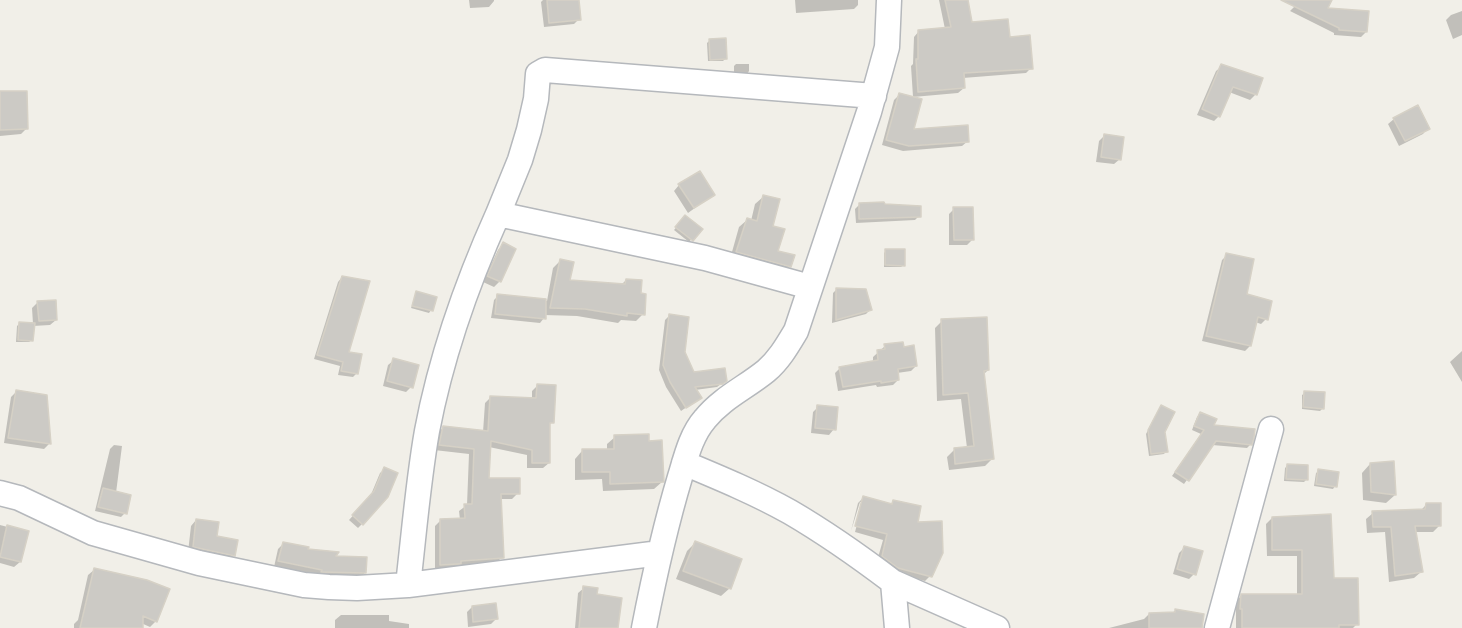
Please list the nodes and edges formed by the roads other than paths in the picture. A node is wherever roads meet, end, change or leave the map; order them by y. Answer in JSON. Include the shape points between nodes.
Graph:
{"nodes":[{"id":1,"x":889,"y":0,"type":"edge"},
{"id":2,"x":874,"y":96,"type":"junction"},
{"id":3,"x":498,"y":214,"type":"junction"},
{"id":4,"x":810,"y":287,"type":"junction"},
{"id":5,"x":1270,"y":429,"type":"dead end"},
{"id":6,"x":684,"y":463,"type":"junction"},
{"id":7,"x":0,"y":494,"type":"edge"},
{"id":8,"x":660,"y":553,"type":"junction"},
{"id":9,"x":893,"y":582,"type":"junction"},
{"id":10,"x":408,"y":585,"type":"junction"},
{"id":11,"x":644,"y":628,"type":"edge"},
{"id":12,"x":897,"y":628,"type":"edge"},
{"id":13,"x":997,"y":628,"type":"edge"},
{"id":14,"x":1217,"y":628,"type":"edge"}],
"edges":[{"from":1,"to":2,"type":"street","via":[[887,47]]},
{"from":2,"to":3,"type":"street","via":[[545,70],[538,74],[529,130]]},
{"from":2,"to":4,"type":"street"},
{"from":3,"to":4,"type":"street","via":[[705,258]]},
{"from":3,"to":10,"type":"street","via":[[478,258],[449,346],[427,431]]},
{"from":4,"to":6,"type":"street","via":[[786,349],[766,371],[707,416]]},
{"from":5,"to":14,"type":"street"},
{"from":6,"to":8,"type":"street"},
{"from":6,"to":9,"type":"street","via":[[788,512]]},
{"from":7,"to":10,"type":"street","via":[[19,498],[93,533],[199,563],[304,585]]},
{"from":8,"to":10,"type":"street"},
{"from":8,"to":11,"type":"street"},
{"from":9,"to":12,"type":"street"},
{"from":9,"to":13,"type":"street"}]}
